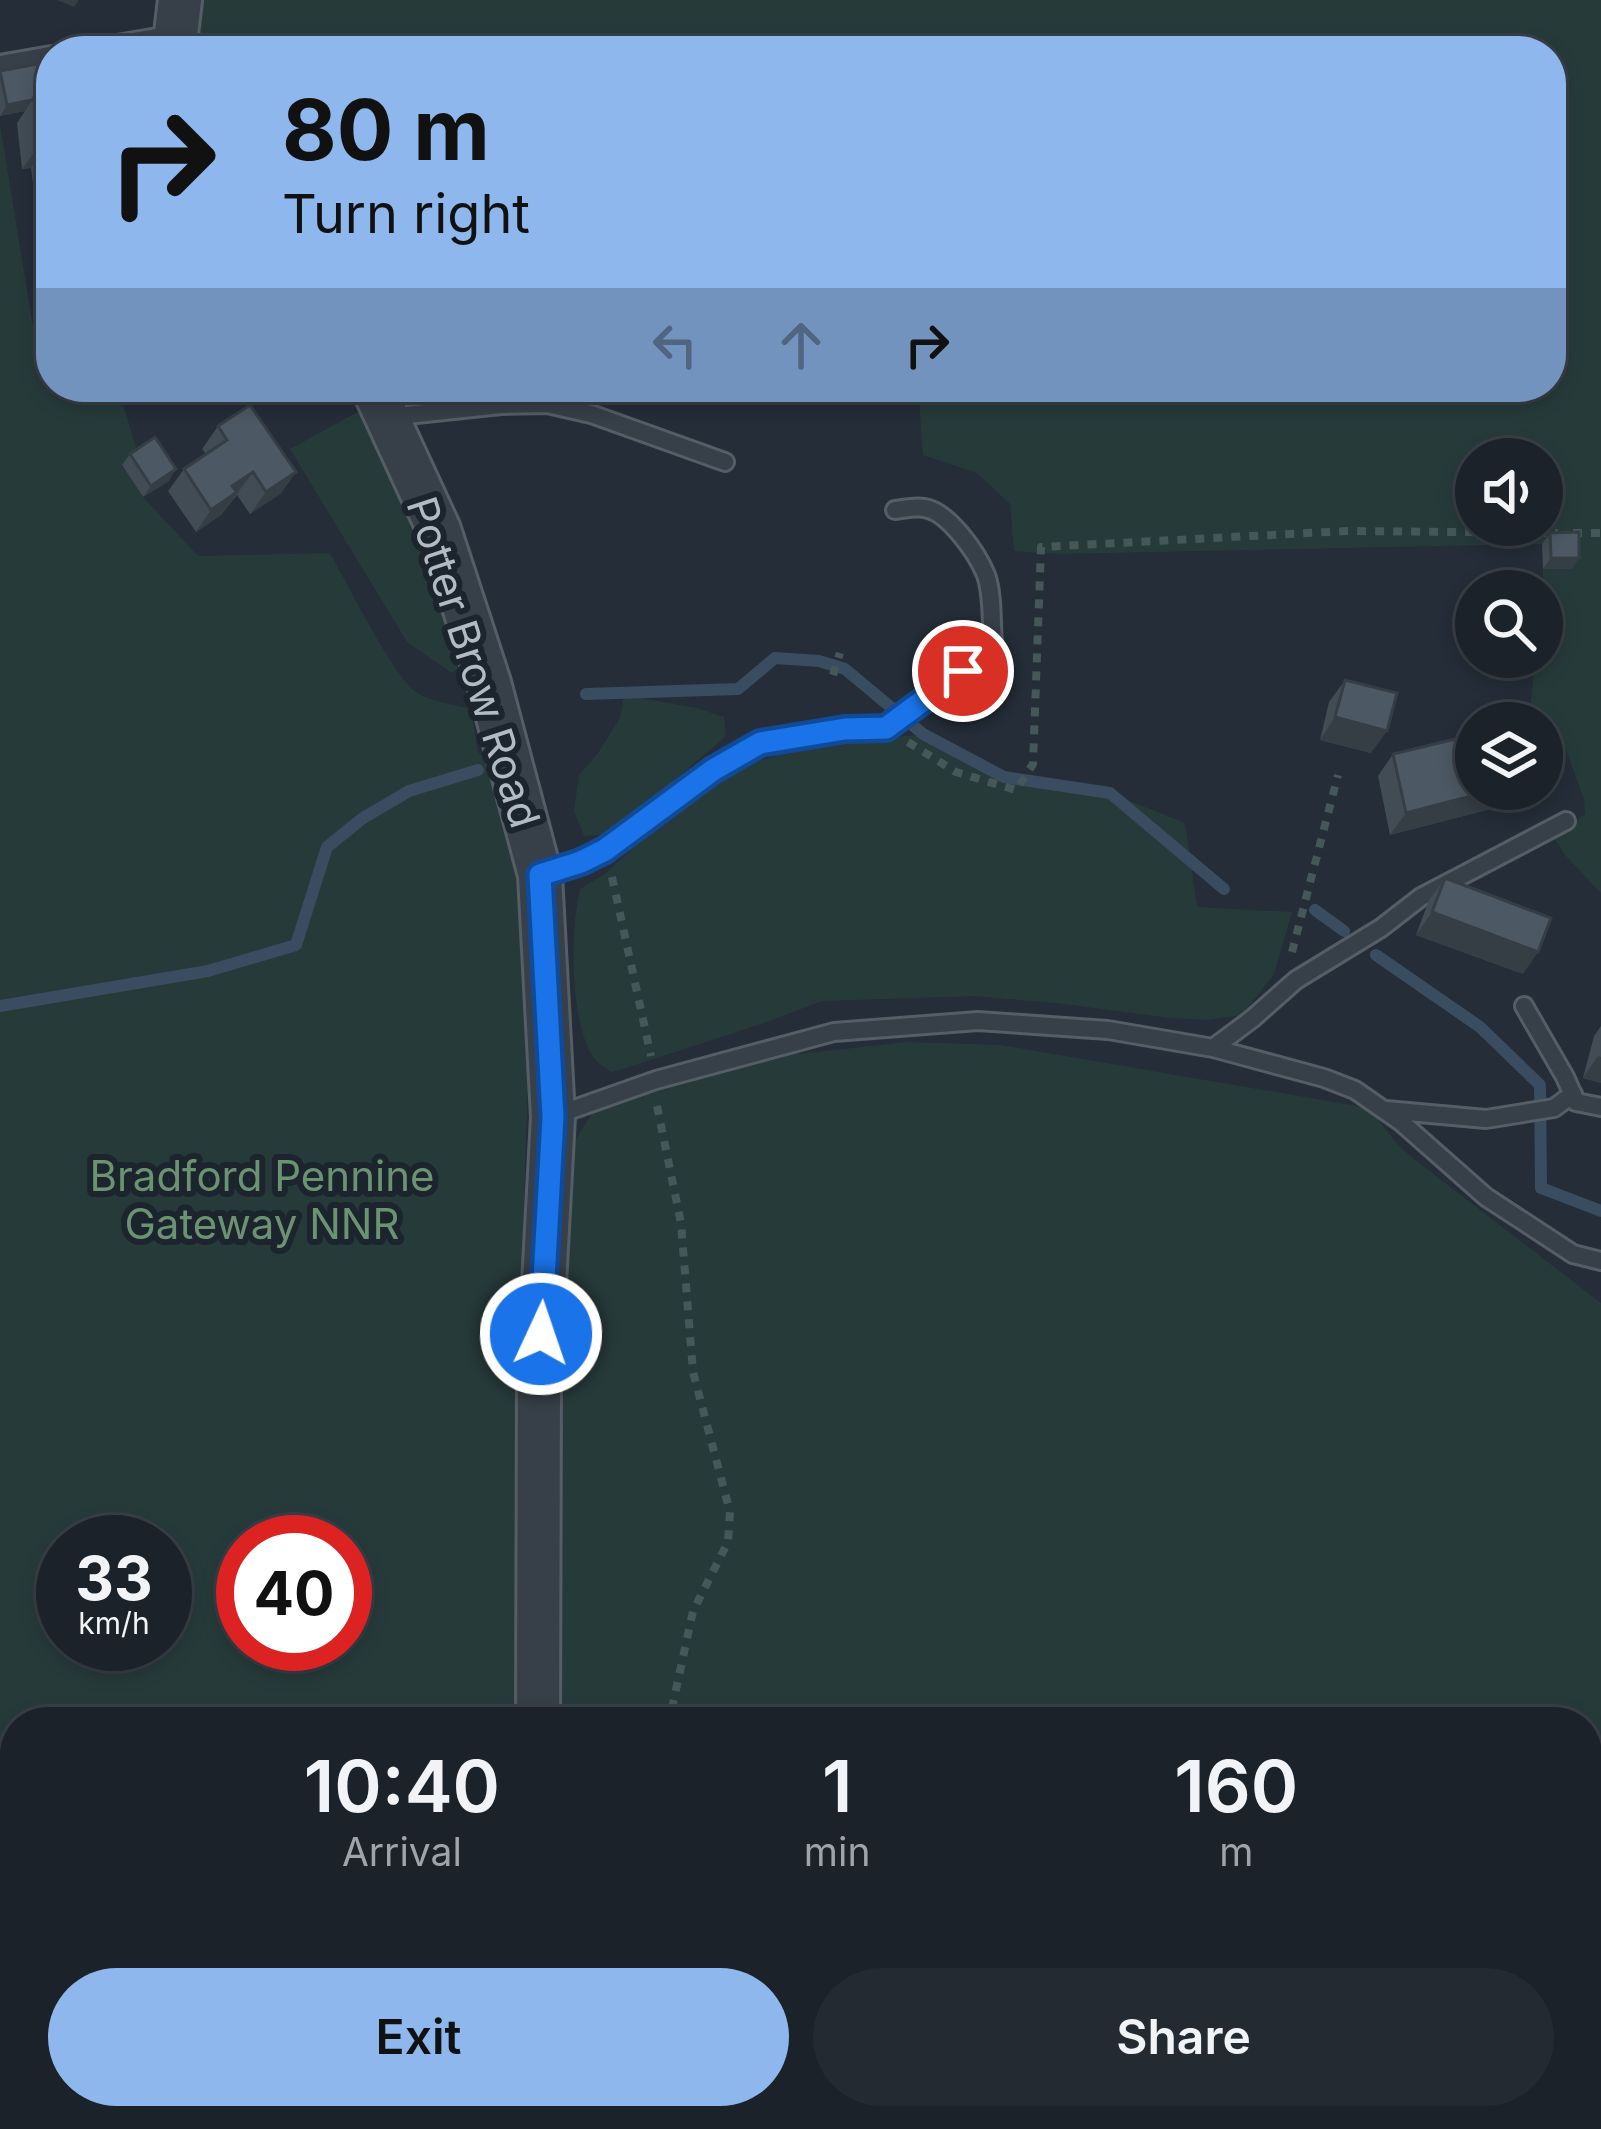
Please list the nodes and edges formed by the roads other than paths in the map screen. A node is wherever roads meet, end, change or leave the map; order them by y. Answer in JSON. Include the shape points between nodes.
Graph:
{"nodes":[{"id":1,"x":179,"y":28,"type":"edge"},
{"id":2,"x":143,"y":36,"type":"edge"},
{"id":3,"x":36,"y":58,"type":"edge"},
{"id":4,"x":0,"y":64,"type":"edge"},
{"id":5,"x":380,"y":402,"type":"edge"},
{"id":6,"x":725,"y":462,"type":"dead end"},
{"id":7,"x":895,"y":510,"type":"dead end"},
{"id":8,"x":1566,"y":820,"type":"dead end"},
{"id":9,"x":540,"y":875,"type":"junction"},
{"id":10,"x":1523,"y":1006,"type":"dead end"},
{"id":11,"x":1213,"y":1048,"type":"junction"},
{"id":12,"x":1573,"y":1094,"type":"junction"},
{"id":13,"x":1601,"y":1107,"type":"edge"},
{"id":14,"x":1385,"y":1110,"type":"junction"},
{"id":15,"x":553,"y":1117,"type":"junction"},
{"id":16,"x":1601,"y":1262,"type":"edge"},
{"id":17,"x":538,"y":1707,"type":"edge"}],
"edges":[{"from":1,"to":2,"type":"lane"},
{"from":3,"to":4,"type":"lane"},
{"from":5,"to":6,"type":"lane","via":[[548,404]]},
{"from":5,"to":9,"type":"street","name":"Potter Brow Road","via":[[439,530]]},
{"from":7,"to":9,"type":"lane","via":[[925,508],[947,519],[986,574],[992,641],[963,671],[891,724],[760,743],[605,850]]},
{"from":8,"to":11,"type":"lane","via":[[1420,897],[1296,980]]},
{"from":9,"to":15,"type":"street","name":"Potter Brow Road"},
{"from":10,"to":12,"type":"lane"},
{"from":11,"to":14,"type":"lane","via":[[1324,1078]]},
{"from":11,"to":15,"type":"lane","via":[[978,1021],[834,1032]]},
{"from":12,"to":13,"type":"lane"},
{"from":12,"to":14,"type":"lane","via":[[1555,1108],[1486,1119]]},
{"from":14,"to":16,"type":"lane","via":[[1486,1197],[1574,1254]]},
{"from":15,"to":17,"type":"street","name":"Potter Brow Road","via":[[539,1377]]}]}
